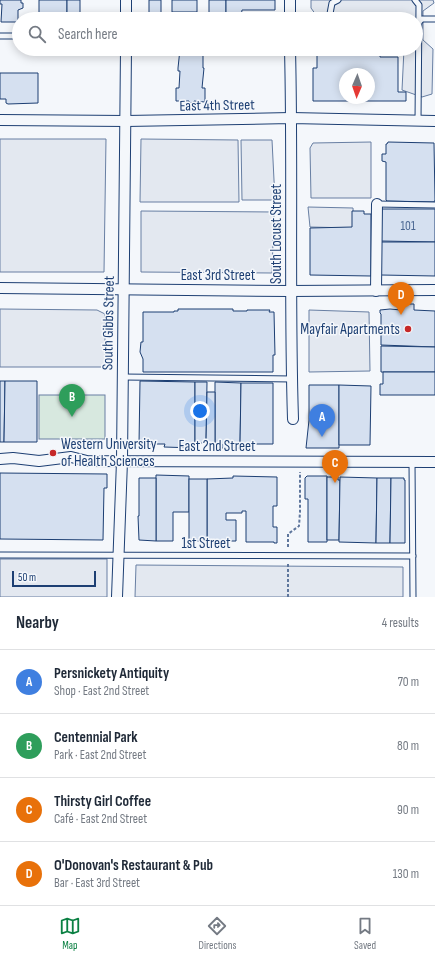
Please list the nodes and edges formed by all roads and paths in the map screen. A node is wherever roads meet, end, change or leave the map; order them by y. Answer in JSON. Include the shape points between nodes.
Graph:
{"nodes":[{"id":1,"x":126,"y":0,"type":"edge"},
{"id":2,"x":290,"y":0,"type":"edge"},
{"id":3,"x":338,"y":0,"type":"edge"},
{"id":4,"x":415,"y":0,"type":"edge"},
{"id":5,"x":126,"y":12,"type":"edge"},
{"id":6,"x":290,"y":12,"type":"edge"},
{"id":7,"x":330,"y":12,"type":"edge"},
{"id":8,"x":419,"y":12,"type":"edge"},
{"id":9,"x":423,"y":19,"type":"edge"},
{"id":10,"x":435,"y":19,"type":"edge"},
{"id":11,"x":0,"y":36,"type":"edge"},
{"id":12,"x":12,"y":36,"type":"edge"},
{"id":13,"x":126,"y":56,"type":"edge"},
{"id":14,"x":290,"y":56,"type":"edge"},
{"id":15,"x":418,"y":56,"type":"edge"},
{"id":16,"x":291,"y":118,"type":"junction"},
{"id":17,"x":0,"y":120,"type":"edge"},
{"id":18,"x":126,"y":121,"type":"junction"},
{"id":19,"x":418,"y":121,"type":"junction"},
{"id":20,"x":435,"y":121,"type":"edge"},
{"id":21,"x":377,"y":204,"type":"joint"},
{"id":22,"x":435,"y":205,"type":"edge"},
{"id":23,"x":0,"y":288,"type":"edge"},
{"id":24,"x":124,"y":290,"type":"junction"},
{"id":25,"x":376,"y":290,"type":"junction"},
{"id":26,"x":435,"y":290,"type":"edge"},
{"id":27,"x":290,"y":291,"type":"junction"},
{"id":28,"x":123,"y":377,"type":"junction"},
{"id":29,"x":292,"y":379,"type":"junction"},
{"id":30,"x":293,"y":419,"type":"dead end"},
{"id":31,"x":0,"y":459,"type":"edge"},
{"id":32,"x":122,"y":460,"type":"junction"},
{"id":33,"x":412,"y":462,"type":"junction"},
{"id":34,"x":435,"y":462,"type":"edge"},
{"id":35,"x":300,"y":472,"type":"dead end"},
{"id":36,"x":119,"y":554,"type":"junction"},
{"id":37,"x":0,"y":555,"type":"edge"},
{"id":38,"x":288,"y":555,"type":"junction"},
{"id":39,"x":413,"y":556,"type":"junction"},
{"id":40,"x":117,"y":597,"type":"edge"},
{"id":41,"x":288,"y":597,"type":"edge"},
{"id":42,"x":413,"y":597,"type":"edge"}],
"edges":[{"from":1,"to":5,"type":"street"},
{"from":2,"to":6,"type":"street"},
{"from":3,"to":7,"type":"lane","via":[[332,3]]},
{"from":4,"to":8,"type":"lane","via":[[419,5]]},
{"from":9,"to":10,"type":"lane"},
{"from":11,"to":12,"type":"lane"},
{"from":13,"to":18,"type":"street","name":"South Gibbs Street"},
{"from":14,"to":16,"type":"street","name":"South Locust Street"},
{"from":15,"to":19,"type":"lane"},
{"from":16,"to":18,"type":"street","name":"East 4th Street"},
{"from":16,"to":19,"type":"street","name":"East 4th Street"},
{"from":16,"to":27,"type":"street","name":"South Locust Street"},
{"from":17,"to":18,"type":"street","name":"East 4th Street"},
{"from":18,"to":24,"type":"street","name":"South Gibbs Street"},
{"from":19,"to":20,"type":"street","name":"East 4th Street"},
{"from":21,"to":22,"type":"lane"},
{"from":21,"to":25,"type":"street"},
{"from":23,"to":24,"type":"street","name":"East 3rd Street"},
{"from":24,"to":27,"type":"street","name":"East 3rd Street"},
{"from":24,"to":28,"type":"street","name":"South Gibbs Street"},
{"from":25,"to":26,"type":"street","name":"East 3rd Street"},
{"from":25,"to":27,"type":"street","name":"East 3rd Street"},
{"from":27,"to":29,"type":"street","name":"South Locust Street"},
{"from":28,"to":29,"type":"lane"},
{"from":28,"to":32,"type":"street","name":"South Gibbs Street"},
{"from":29,"to":30,"type":"street","name":"South Locust Street"},
{"from":31,"to":32,"type":"street","name":"East 2nd Street","via":[[39,461],[71,457],[87,461]]},
{"from":32,"to":33,"type":"street","name":"East 2nd Street"},
{"from":32,"to":36,"type":"street","name":"South Gibbs Street"},
{"from":33,"to":34,"type":"street","name":"East 2nd Street"},
{"from":33,"to":39,"type":"lane"},
{"from":35,"to":38,"type":"path","via":[[299,526],[288,534]]},
{"from":36,"to":37,"type":"lane","name":"1st Street"},
{"from":36,"to":38,"type":"lane","name":"1st Street"},
{"from":36,"to":40,"type":"street","name":"South Gibbs Street"},
{"from":38,"to":39,"type":"lane","name":"1st Street"},
{"from":38,"to":41,"type":"path"},
{"from":39,"to":42,"type":"lane"}]}
